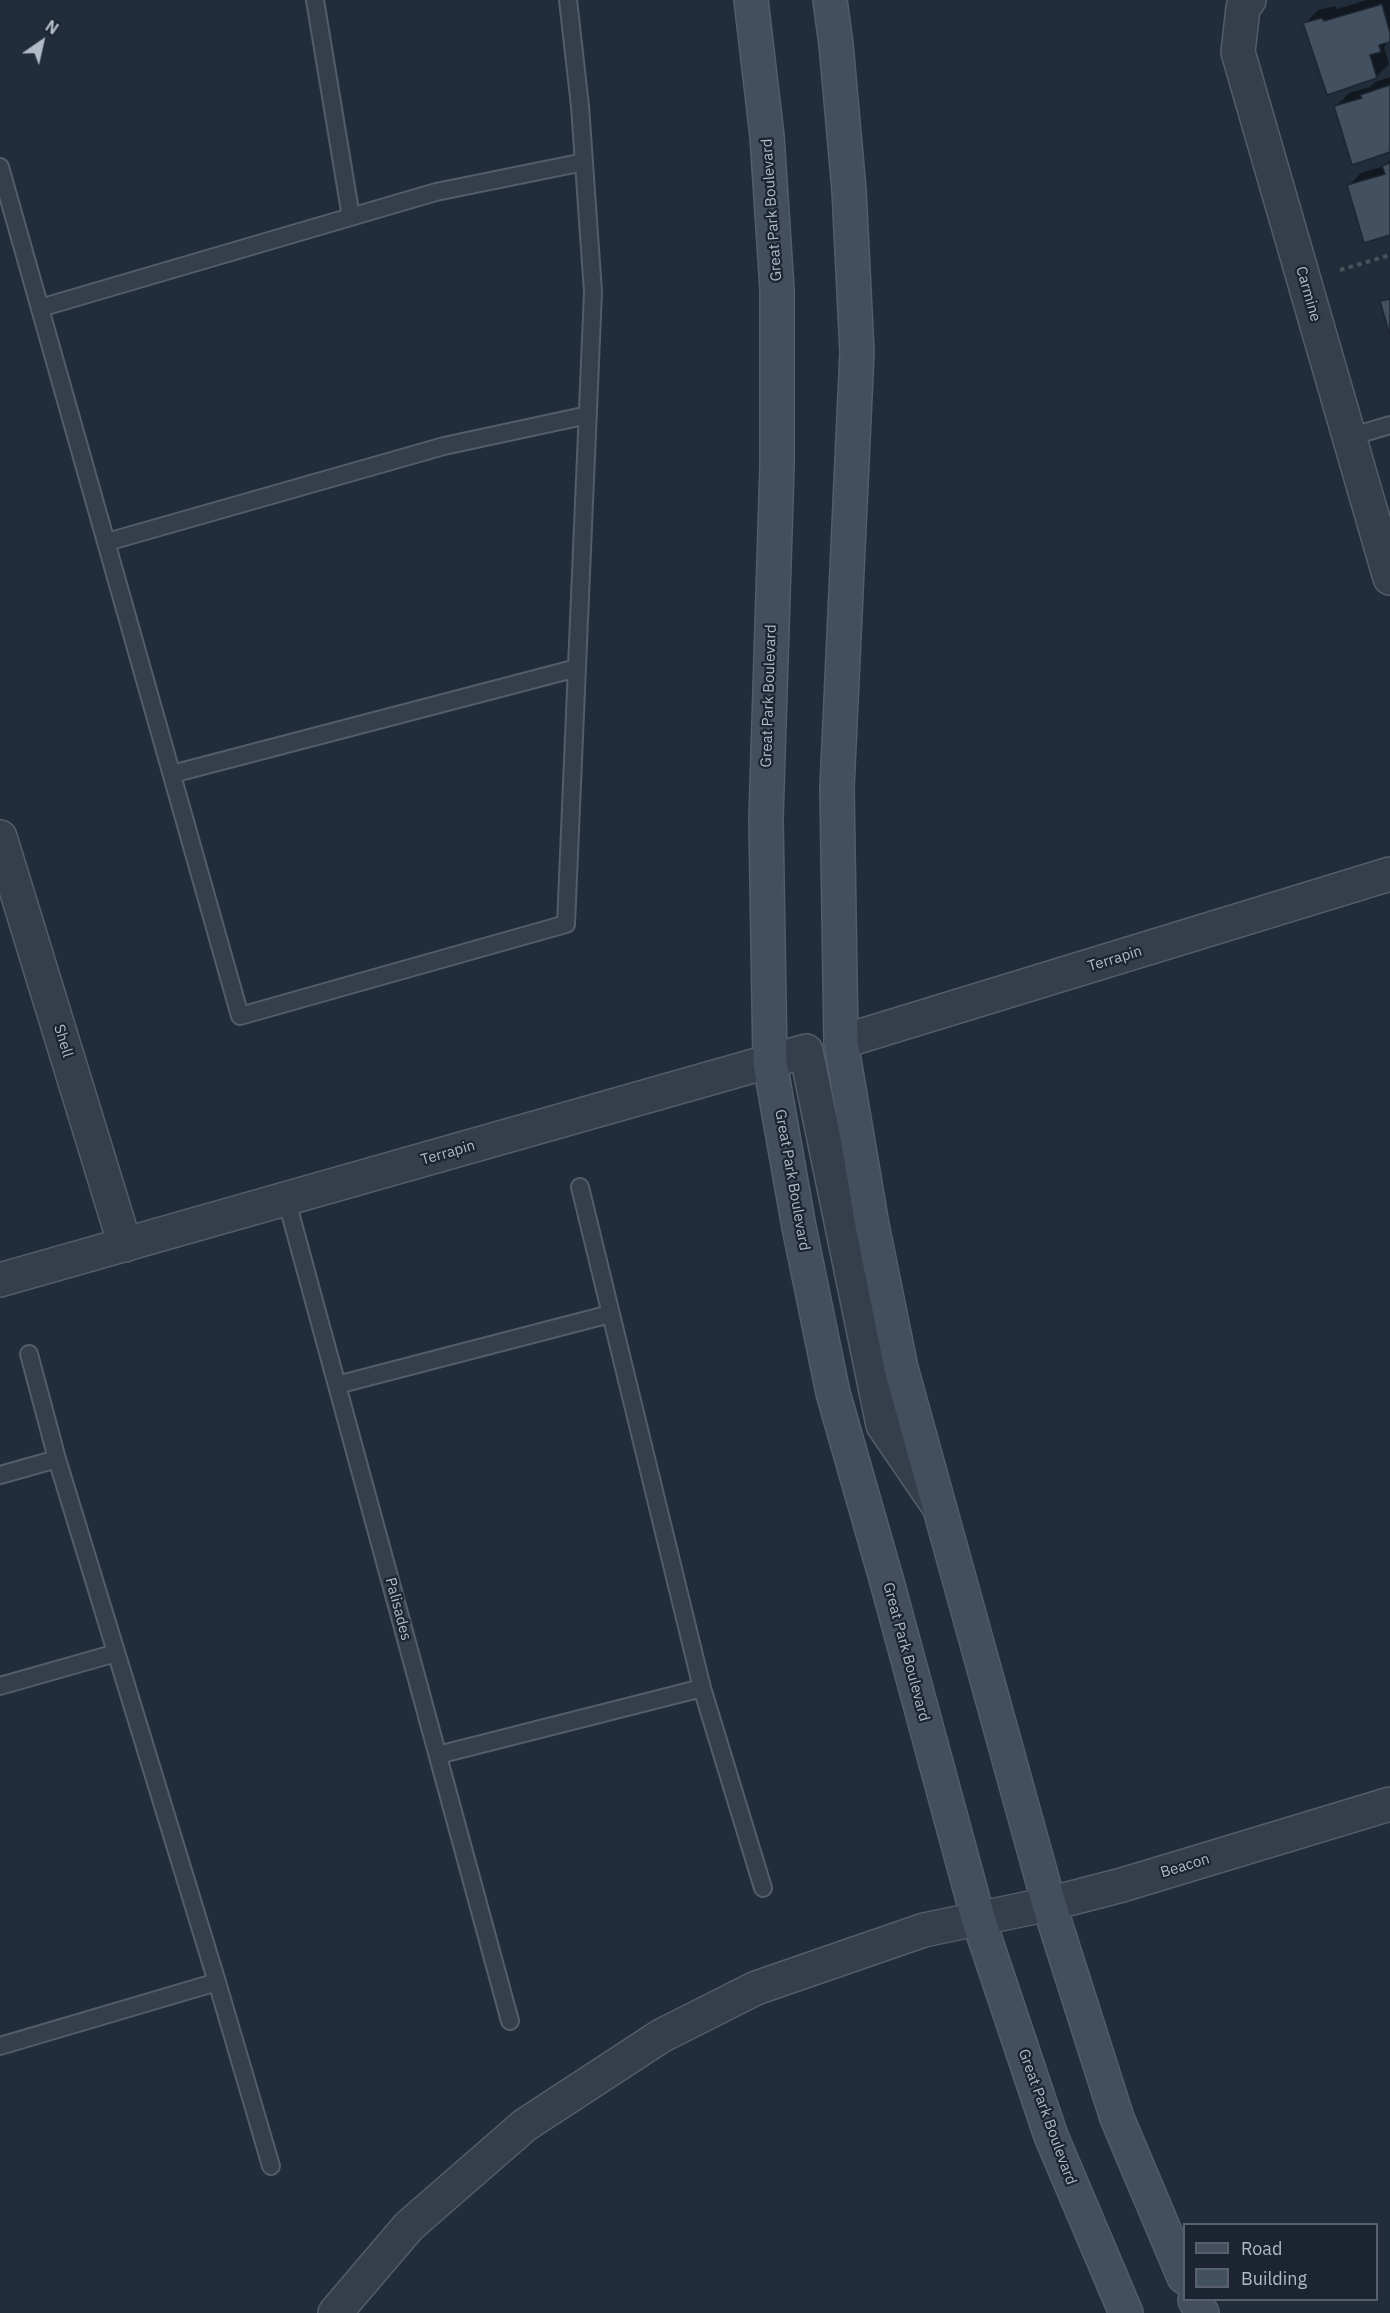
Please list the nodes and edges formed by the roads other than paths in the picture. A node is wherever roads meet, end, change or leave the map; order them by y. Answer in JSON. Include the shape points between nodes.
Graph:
{"nodes":[{"id":1,"x":315,"y":0,"type":"edge"},
{"id":2,"x":568,"y":0,"type":"edge"},
{"id":3,"x":751,"y":0,"type":"edge"},
{"id":4,"x":830,"y":0,"type":"edge"},
{"id":5,"x":1246,"y":4,"type":"edge"},
{"id":6,"x":584,"y":162,"type":"junction"},
{"id":7,"x":0,"y":167,"type":"edge"},
{"id":8,"x":351,"y":217,"type":"junction"},
{"id":9,"x":40,"y":308,"type":"junction"},
{"id":10,"x":588,"y":415,"type":"junction"},
{"id":11,"x":1390,"y":426,"type":"edge"},
{"id":12,"x":1350,"y":437,"type":"junction"},
{"id":13,"x":107,"y":542,"type":"junction"},
{"id":14,"x":1390,"y":578,"type":"edge"},
{"id":15,"x":577,"y":668,"type":"junction"},
{"id":16,"x":172,"y":774,"type":"junction"},
{"id":17,"x":0,"y":837,"type":"edge"},
{"id":18,"x":1390,"y":874,"type":"edge"},
{"id":19,"x":841,"y":1042,"type":"junction"},
{"id":20,"x":770,"y":1063,"type":"junction"},
{"id":21,"x":580,"y":1187,"type":"dead end"},
{"id":22,"x":286,"y":1198,"type":"junction"},
{"id":23,"x":125,"y":1245,"type":"junction"},
{"id":24,"x":0,"y":1280,"type":"edge"},
{"id":25,"x":610,"y":1314,"type":"junction"},
{"id":26,"x":29,"y":1354,"type":"dead end"},
{"id":27,"x":337,"y":1385,"type":"junction"},
{"id":28,"x":57,"y":1459,"type":"junction"},
{"id":29,"x":0,"y":1475,"type":"edge"},
{"id":30,"x":939,"y":1508,"type":"junction"},
{"id":31,"x":116,"y":1653,"type":"junction"},
{"id":32,"x":0,"y":1686,"type":"edge"},
{"id":33,"x":702,"y":1688,"type":"junction"},
{"id":34,"x":438,"y":1755,"type":"junction"},
{"id":35,"x":1390,"y":1804,"type":"edge"},
{"id":36,"x":763,"y":1888,"type":"dead end"},
{"id":37,"x":1049,"y":1904,"type":"junction"},
{"id":38,"x":978,"y":1918,"type":"junction"},
{"id":39,"x":217,"y":1982,"type":"junction"},
{"id":40,"x":510,"y":2021,"type":"dead end"},
{"id":41,"x":0,"y":2046,"type":"edge"},
{"id":42,"x":271,"y":2166,"type":"dead end"},
{"id":43,"x":1183,"y":2272,"type":"edge"},
{"id":44,"x":335,"y":2313,"type":"edge"},
{"id":45,"x":1126,"y":2313,"type":"edge"}],
"edges":[{"from":1,"to":8,"type":"lane"},
{"from":2,"to":6,"type":"lane"},
{"from":3,"to":20,"type":"main road","name":"Great Park Boulevard","via":[[767,136],[777,289],[777,467],[766,819]]},
{"from":4,"to":19,"type":"main road","via":[[849,190],[857,352],[837,788]]},
{"from":5,"to":12,"type":"street","name":"Carmine","via":[[1238,52]]},
{"from":6,"to":8,"type":"lane","via":[[436,192]]},
{"from":6,"to":10,"type":"lane","via":[[593,292]]},
{"from":7,"to":9,"type":"lane"},
{"from":8,"to":9,"type":"lane"},
{"from":9,"to":13,"type":"lane"},
{"from":10,"to":13,"type":"lane","via":[[444,446]]},
{"from":10,"to":15,"type":"lane"},
{"from":11,"to":12,"type":"lane"},
{"from":12,"to":14,"type":"street","name":"Carmine"},
{"from":13,"to":16,"type":"lane"},
{"from":15,"to":16,"type":"lane"},
{"from":15,"to":16,"type":"lane","via":[[566,924],[240,1016]]},
{"from":17,"to":23,"type":"street","name":"Shell"},
{"from":18,"to":19,"type":"street","name":"Terrapin"},
{"from":19,"to":30,"type":"main road","via":[[901,1368]]},
{"from":20,"to":22,"type":"street","name":"Terrapin"},
{"from":20,"to":30,"type":"street","name":"Terrapin","via":[[806,1052],[883,1425]]},
{"from":20,"to":38,"type":"main road","name":"Great Park Boulevard","via":[[833,1393]]},
{"from":21,"to":25,"type":"lane"},
{"from":22,"to":23,"type":"street","name":"Terrapin"},
{"from":22,"to":27,"type":"lane","name":"Palisades"},
{"from":23,"to":24,"type":"street","name":"Terrapin"},
{"from":25,"to":27,"type":"lane"},
{"from":25,"to":33,"type":"lane"},
{"from":26,"to":28,"type":"lane"},
{"from":27,"to":34,"type":"lane","name":"Palisades"},
{"from":28,"to":29,"type":"lane"},
{"from":28,"to":31,"type":"lane"},
{"from":30,"to":37,"type":"main road"},
{"from":31,"to":32,"type":"lane"},
{"from":31,"to":39,"type":"lane"},
{"from":33,"to":34,"type":"lane"},
{"from":33,"to":36,"type":"lane"},
{"from":34,"to":40,"type":"lane","name":"Palisades"},
{"from":35,"to":37,"type":"street","name":"Beacon"},
{"from":37,"to":38,"type":"street","name":"Beacon"},
{"from":37,"to":43,"type":"main road","via":[[1117,2118]]},
{"from":38,"to":44,"type":"street","name":"Beacon","via":[[924,1930],[801,1972],[756,1989],[661,2036],[525,2125],[409,2226]]},
{"from":38,"to":45,"type":"main road","name":"Great Park Boulevard","via":[[1051,2136]]},
{"from":39,"to":41,"type":"lane"},
{"from":39,"to":42,"type":"lane"}]}
